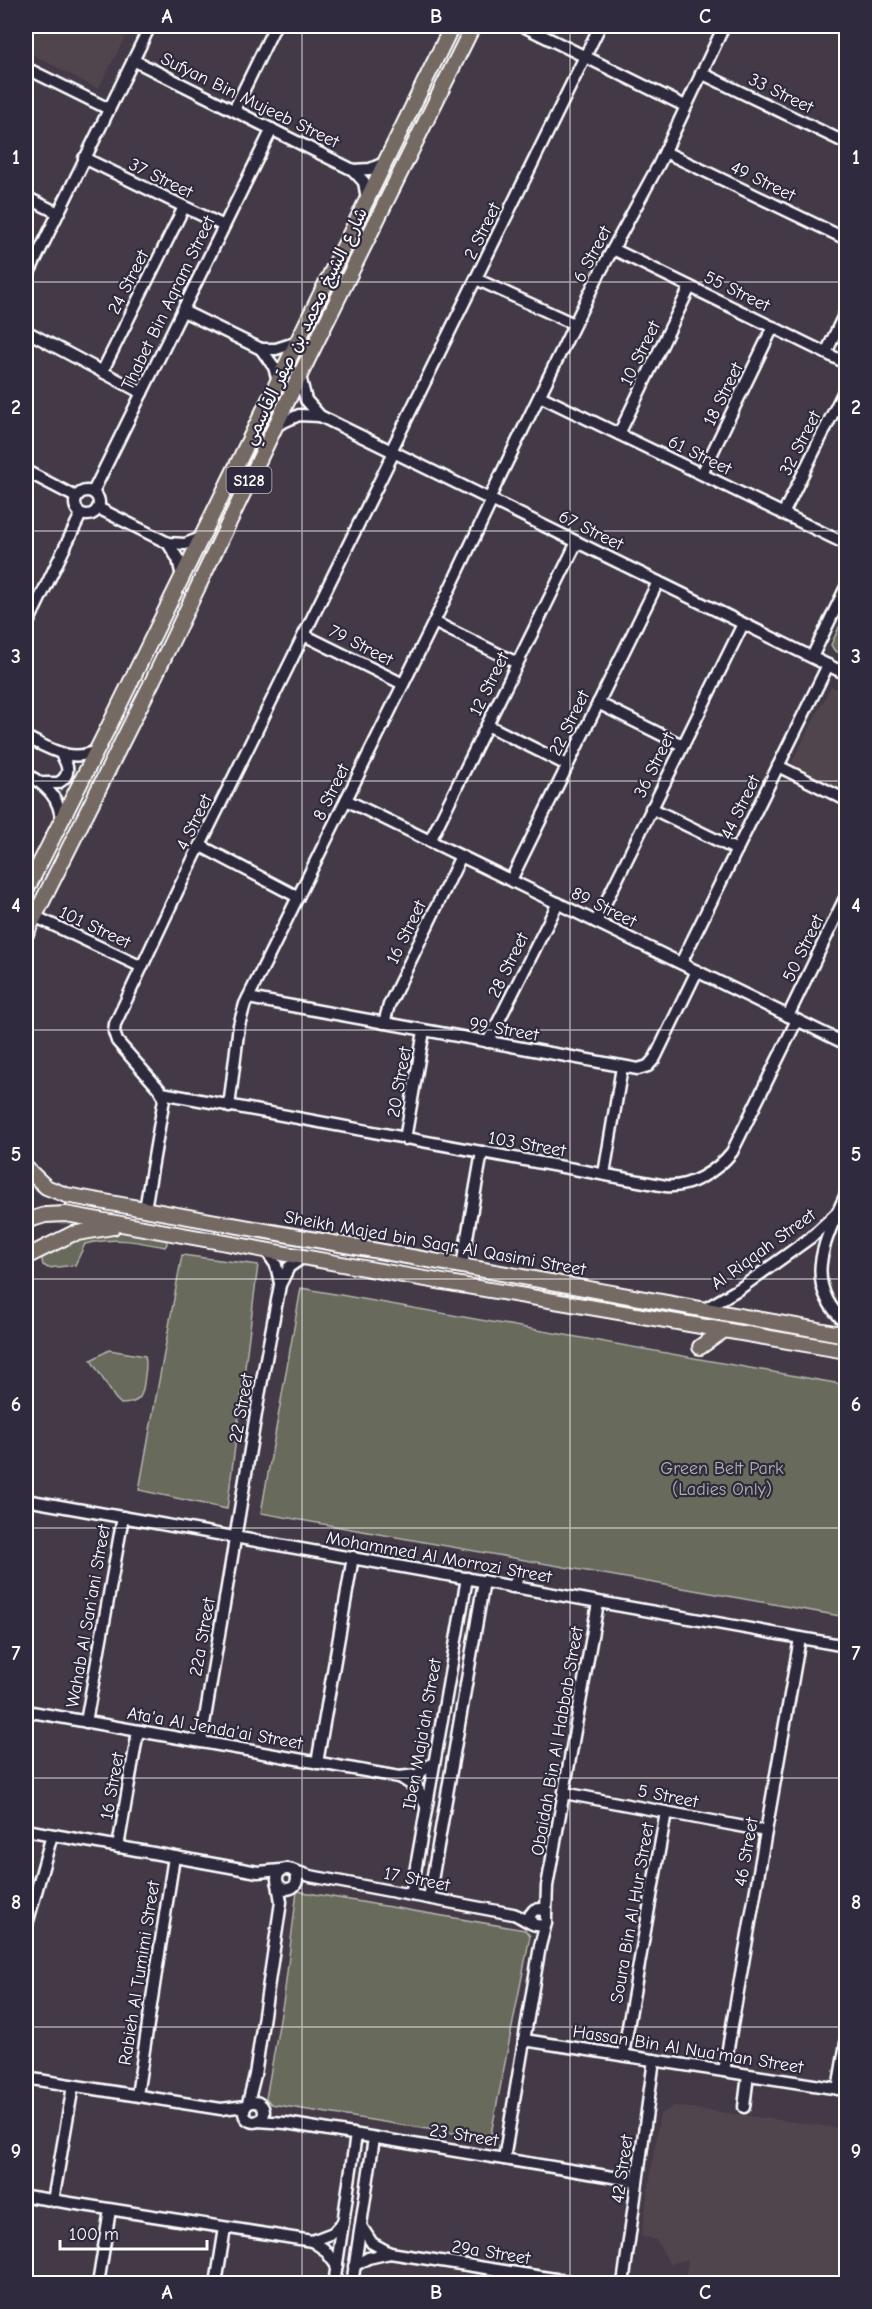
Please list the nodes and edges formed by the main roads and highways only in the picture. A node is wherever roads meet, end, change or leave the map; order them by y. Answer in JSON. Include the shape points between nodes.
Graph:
{"nodes":[{"id":1,"x":452,"y":26,"type":"edge"},
{"id":2,"x":473,"y":26,"type":"edge"},
{"id":3,"x":113,"y":718,"type":"junction"},
{"id":4,"x":125,"y":736,"type":"junction"},
{"id":5,"x":26,"y":891,"type":"edge"},
{"id":6,"x":26,"y":934,"type":"edge"},
{"id":7,"x":26,"y":1168,"type":"edge"},
{"id":8,"x":26,"y":1221,"type":"edge"},
{"id":9,"x":136,"y":1226,"type":"junction"},
{"id":10,"x":26,"y":1257,"type":"edge"},
{"id":11,"x":462,"y":1266,"type":"junction"},
{"id":12,"x":408,"y":1276,"type":"junction"},
{"id":13,"x":723,"y":1330,"type":"junction"},
{"id":14,"x":846,"y":1335,"type":"edge"},
{"id":15,"x":700,"y":1347,"type":"dead end"},
{"id":16,"x":846,"y":1351,"type":"edge"}],
"edges":[{"from":1,"to":3,"type":"main road","name":"شارع الشيخ محمد بن صقر القاسمي","number":"S128"},
{"from":2,"to":4,"type":"main road","name":"شارع الشيخ محمد بن صقر القاسمي","number":"S128"},
{"from":3,"to":4,"type":"main road","via":[[111,740]]},
{"from":3,"to":5,"type":"main road","name":"شارع الشيخ محمد بن صقر القاسمي","number":"S128"},
{"from":4,"to":6,"type":"main road","name":"شارع الشيخ محمد بن صقر القاسمي","number":"S128"},
{"from":7,"to":11,"type":"main road","name":"Sheikh Majed bin Saqr Al Qasimi Street","via":[[56,1192]]},
{"from":8,"to":9,"type":"main road","name":"Sheikh Majed bin Saqr Al Qasimi Street","via":[[66,1214]]},
{"from":9,"to":10,"type":"main road","via":[[72,1234]]},
{"from":9,"to":12,"type":"main road","name":"Sheikh Majed bin Saqr Al Qasimi Street"},
{"from":11,"to":12,"type":"main road","via":[[412,1264]]},
{"from":11,"to":14,"type":"main road","name":"Sheikh Majed bin Saqr Al Qasimi Street"},
{"from":12,"to":13,"type":"main road","name":"Sheikh Majed bin Saqr Al Qasimi Street"},
{"from":13,"to":15,"type":"main road"},
{"from":13,"to":16,"type":"main road","name":"Sheikh Majed bin Saqr Al Qasimi Street"}]}
